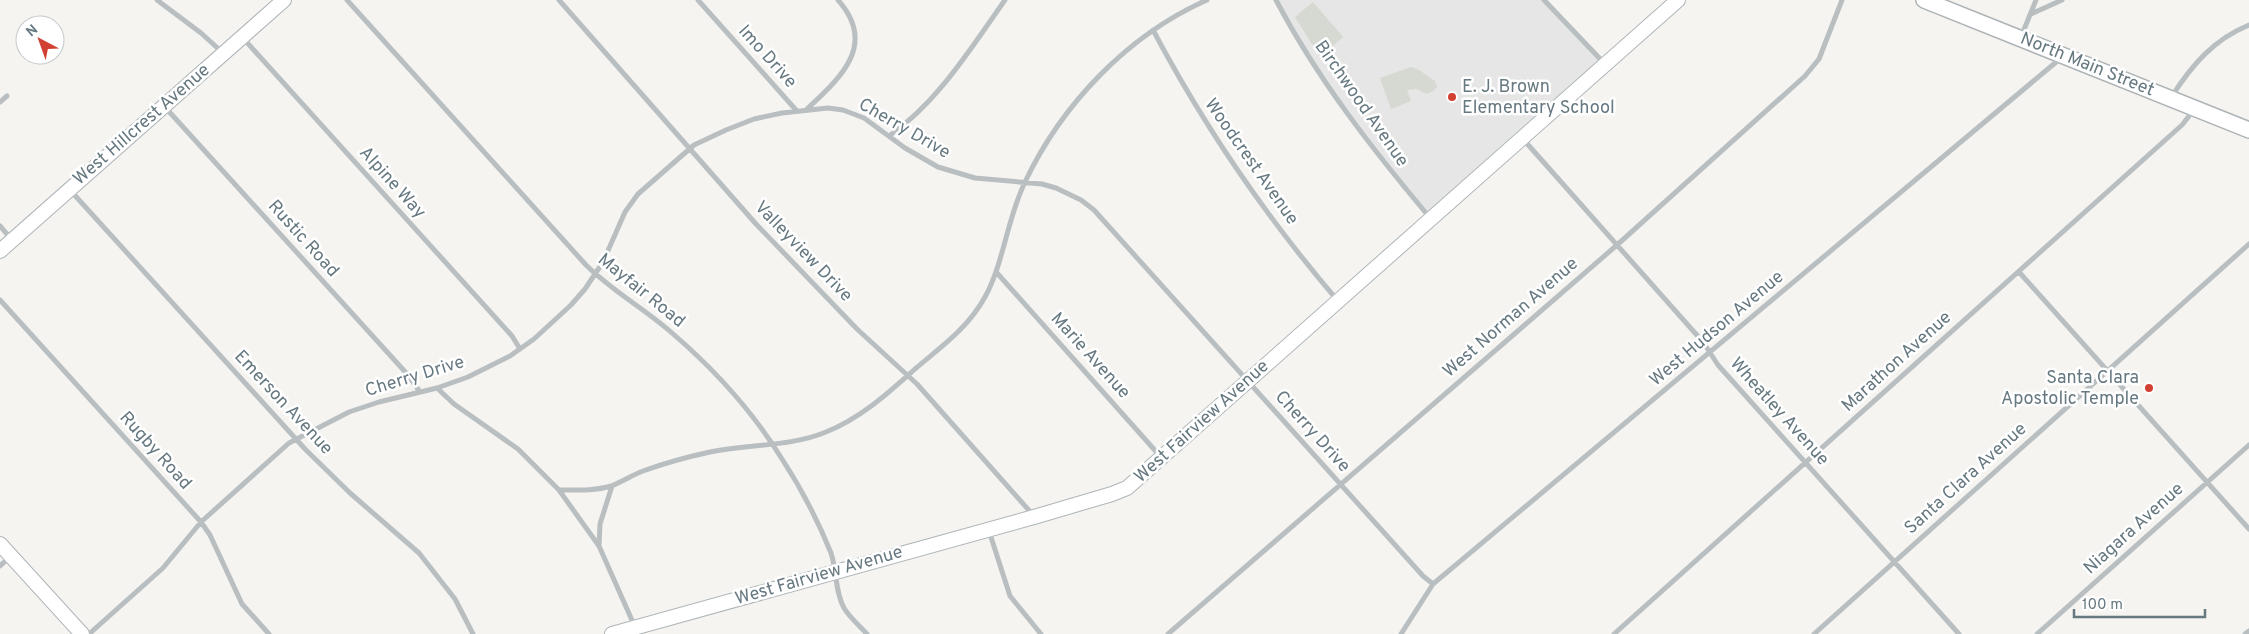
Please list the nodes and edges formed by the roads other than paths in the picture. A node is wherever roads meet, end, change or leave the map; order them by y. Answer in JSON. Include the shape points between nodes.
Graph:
{"nodes":[{"id":1,"x":157,"y":0,"type":"edge"},
{"id":2,"x":284,"y":0,"type":"edge"},
{"id":3,"x":347,"y":0,"type":"edge"},
{"id":4,"x":559,"y":0,"type":"edge"},
{"id":5,"x":698,"y":0,"type":"edge"},
{"id":6,"x":838,"y":0,"type":"edge"},
{"id":7,"x":1004,"y":0,"type":"edge"},
{"id":8,"x":1207,"y":0,"type":"edge"},
{"id":9,"x":1276,"y":0,"type":"edge"},
{"id":10,"x":1544,"y":0,"type":"edge"},
{"id":11,"x":1678,"y":0,"type":"edge"},
{"id":12,"x":1842,"y":0,"type":"edge"},
{"id":13,"x":1924,"y":0,"type":"edge"},
{"id":14,"x":2036,"y":0,"type":"edge"},
{"id":15,"x":2062,"y":0,"type":"edge"},
{"id":16,"x":2030,"y":14,"type":"junction"},
{"id":17,"x":2249,"y":25,"type":"edge"},
{"id":18,"x":1153,"y":30,"type":"junction"},
{"id":19,"x":242,"y":37,"type":"junction"},
{"id":20,"x":2020,"y":38,"type":"junction"},
{"id":21,"x":224,"y":53,"type":"junction"},
{"id":22,"x":2064,"y":56,"type":"junction"},
{"id":23,"x":1605,"y":64,"type":"junction"},
{"id":24,"x":7,"y":96,"type":"dead end"},
{"id":25,"x":2171,"y":98,"type":"junction"},
{"id":26,"x":0,"y":102,"type":"edge"},
{"id":27,"x":164,"y":106,"type":"junction"},
{"id":28,"x":2195,"y":108,"type":"junction"},
{"id":29,"x":796,"y":110,"type":"junction"},
{"id":30,"x":806,"y":110,"type":"junction"},
{"id":31,"x":2249,"y":130,"type":"edge"},
{"id":32,"x":889,"y":136,"type":"junction"},
{"id":33,"x":1522,"y":138,"type":"junction"},
{"id":34,"x":690,"y":149,"type":"junction"},
{"id":35,"x":1024,"y":183,"type":"junction"},
{"id":36,"x":69,"y":189,"type":"junction"},
{"id":37,"x":1431,"y":219,"type":"junction"},
{"id":38,"x":0,"y":226,"type":"edge"},
{"id":39,"x":12,"y":240,"type":"junction"},
{"id":40,"x":2249,"y":244,"type":"edge"},
{"id":41,"x":1617,"y":245,"type":"junction"},
{"id":42,"x":0,"y":251,"type":"edge"},
{"id":43,"x":2019,"y":272,"type":"junction"},
{"id":44,"x":996,"y":273,"type":"junction"},
{"id":45,"x":595,"y":274,"type":"junction"},
{"id":46,"x":0,"y":300,"type":"edge"},
{"id":47,"x":1339,"y":301,"type":"junction"},
{"id":48,"x":520,"y":349,"type":"junction"},
{"id":49,"x":1710,"y":353,"type":"junction"},
{"id":50,"x":2108,"y":370,"type":"junction"},
{"id":51,"x":908,"y":375,"type":"junction"},
{"id":52,"x":1248,"y":381,"type":"junction"},
{"id":53,"x":437,"y":388,"type":"junction"},
{"id":54,"x":420,"y":392,"type":"junction"},
{"id":55,"x":297,"y":440,"type":"junction"},
{"id":56,"x":772,"y":444,"type":"junction"},
{"id":57,"x":2249,"y":445,"type":"edge"},
{"id":58,"x":1162,"y":458,"type":"junction"},
{"id":59,"x":1806,"y":462,"type":"junction"},
{"id":60,"x":2207,"y":482,"type":"junction"},
{"id":61,"x":1340,"y":484,"type":"junction"},
{"id":62,"x":612,"y":486,"type":"junction"},
{"id":63,"x":559,"y":490,"type":"junction"},
{"id":64,"x":1034,"y":516,"type":"junction"},
{"id":65,"x":201,"y":522,"type":"junction"},
{"id":66,"x":988,"y":529,"type":"junction"},
{"id":67,"x":2249,"y":529,"type":"edge"},
{"id":68,"x":0,"y":544,"type":"edge"},
{"id":69,"x":599,"y":546,"type":"junction"},
{"id":70,"x":11,"y":556,"type":"junction"},
{"id":71,"x":1894,"y":562,"type":"junction"},
{"id":72,"x":0,"y":566,"type":"edge"},
{"id":73,"x":835,"y":571,"type":"junction"},
{"id":74,"x":1433,"y":584,"type":"junction"},
{"id":75,"x":638,"y":630,"type":"edge"},
{"id":76,"x":2249,"y":631,"type":"edge"},
{"id":77,"x":82,"y":634,"type":"edge"},
{"id":78,"x":89,"y":634,"type":"edge"},
{"id":79,"x":269,"y":634,"type":"edge"},
{"id":80,"x":474,"y":634,"type":"edge"},
{"id":81,"x":612,"y":634,"type":"edge"},
{"id":82,"x":867,"y":634,"type":"edge"},
{"id":83,"x":1041,"y":634,"type":"edge"},
{"id":84,"x":1168,"y":634,"type":"edge"},
{"id":85,"x":1401,"y":634,"type":"edge"},
{"id":86,"x":1614,"y":634,"type":"edge"},
{"id":87,"x":1814,"y":634,"type":"edge"},
{"id":88,"x":1959,"y":634,"type":"edge"},
{"id":89,"x":2037,"y":634,"type":"edge"},
{"id":90,"x":2245,"y":634,"type":"edge"}],
"edges":[{"from":1,"to":21,"type":"street"},
{"from":2,"to":19,"type":"street","name":"West Hillcrest Avenue"},
{"from":3,"to":45,"type":"street","name":"Mayfair Road"},
{"from":4,"to":34,"type":"street","name":"Valleyview Drive"},
{"from":5,"to":29,"type":"street","name":"Imo Drive"},
{"from":6,"to":30,"type":"street","via":[[853,24],[856,42],[853,53],[840,77]]},
{"from":7,"to":32,"type":"street","via":[[941,86],[906,124]]},
{"from":8,"to":18,"type":"street"},
{"from":9,"to":37,"type":"street","name":"Birchwood Avenue","via":[[1345,111]]},
{"from":10,"to":23,"type":"street"},
{"from":11,"to":23,"type":"street","name":"West Fairview Avenue"},
{"from":12,"to":41,"type":"street","name":"West Norman Avenue","via":[[1812,70]]},
{"from":13,"to":20,"type":"main road","name":"North Main Street"},
{"from":14,"to":16,"type":"street"},
{"from":15,"to":16,"type":"street"},
{"from":16,"to":20,"type":"street"},
{"from":17,"to":25,"type":"street","via":[[2204,54]]},
{"from":18,"to":35,"type":"street","via":[[1106,69],[1074,104]]},
{"from":18,"to":47,"type":"street","name":"Woodcrest Avenue","via":[[1198,112],[1239,174],[1305,262]]},
{"from":19,"to":21,"type":"street","name":"West Hillcrest Avenue"},
{"from":19,"to":48,"type":"street","name":"Alpine Way","via":[[512,336]]},
{"from":20,"to":22,"type":"main road","name":"North Main Street"},
{"from":21,"to":27,"type":"street","name":"West Hillcrest Avenue"},
{"from":22,"to":25,"type":"main road","name":"North Main Street"},
{"from":22,"to":49,"type":"street","name":"West Hudson Avenue"},
{"from":23,"to":33,"type":"street","name":"West Fairview Avenue"},
{"from":24,"to":26,"type":"street"},
{"from":25,"to":28,"type":"main road","name":"North Main Street"},
{"from":27,"to":36,"type":"street","name":"West Hillcrest Avenue"},
{"from":27,"to":54,"type":"street","name":"Rustic Road"},
{"from":28,"to":31,"type":"main road","name":"North Main Street"},
{"from":28,"to":43,"type":"street","name":"Marathon Avenue","via":[[2182,125]]},
{"from":29,"to":30,"type":"street","name":"Cherry Drive"},
{"from":29,"to":34,"type":"street","name":"Cherry Drive","via":[[754,119]]},
{"from":30,"to":32,"type":"street","name":"Cherry Drive","via":[[828,108],[855,114]]},
{"from":32,"to":35,"type":"street","name":"Cherry Drive","via":[[924,160],[953,172]]},
{"from":33,"to":37,"type":"street","name":"West Fairview Avenue"},
{"from":33,"to":41,"type":"street","name":"Wheatley Avenue"},
{"from":34,"to":45,"type":"street","name":"Cherry Drive","via":[[632,202]]},
{"from":34,"to":51,"type":"street","name":"Valleyview Drive","via":[[801,272]]},
{"from":35,"to":44,"type":"street"},
{"from":35,"to":52,"type":"street","name":"Cherry Drive","via":[[1062,190],[1094,210]]},
{"from":36,"to":39,"type":"street","name":"West Hillcrest Avenue"},
{"from":36,"to":55,"type":"street","name":"Emerson Avenue"},
{"from":37,"to":47,"type":"street","name":"West Fairview Avenue"},
{"from":38,"to":39,"type":"street"},
{"from":39,"to":42,"type":"street","name":"West Hillcrest Avenue"},
{"from":40,"to":50,"type":"street","name":"Santa Clara Avenue"},
{"from":41,"to":49,"type":"street","name":"Wheatley Avenue","via":[[1704,342]]},
{"from":41,"to":61,"type":"street","name":"West Norman Avenue"},
{"from":43,"to":50,"type":"street"},
{"from":43,"to":59,"type":"street","name":"Marathon Avenue"},
{"from":44,"to":51,"type":"street","via":[[979,306],[962,329]]},
{"from":44,"to":58,"type":"street","name":"Marie Avenue"},
{"from":45,"to":48,"type":"street","name":"Cherry Drive","via":[[571,305]]},
{"from":45,"to":56,"type":"street","name":"Mayfair Road","via":[[672,333],[709,367]]},
{"from":46,"to":65,"type":"street","name":"Rugby Road"},
{"from":47,"to":52,"type":"street","name":"West Fairview Avenue"},
{"from":48,"to":53,"type":"street","name":"Cherry Drive","via":[[468,377]]},
{"from":49,"to":59,"type":"street","name":"Wheatley Avenue"},
{"from":49,"to":74,"type":"street","name":"West Hudson Avenue"},
{"from":50,"to":60,"type":"street"},
{"from":50,"to":71,"type":"street","name":"Santa Clara Avenue"},
{"from":51,"to":56,"type":"street","via":[[848,422],[816,435]]},
{"from":51,"to":64,"type":"street","name":"Valleyview Drive"},
{"from":52,"to":58,"type":"street","name":"West Fairview Avenue"},
{"from":52,"to":61,"type":"street","name":"Cherry Drive"},
{"from":53,"to":54,"type":"street","name":"Cherry Drive"},
{"from":53,"to":63,"type":"street","via":[[518,450]]},
{"from":54,"to":55,"type":"street","name":"Cherry Drive","via":[[349,412]]},
{"from":55,"to":65,"type":"street","name":"Cherry Drive"},
{"from":55,"to":80,"type":"street","name":"Emerson Avenue","via":[[350,493],[419,553],[451,593]]},
{"from":56,"to":62,"type":"street","via":[[682,458]]},
{"from":56,"to":73,"type":"street","name":"Mayfair Road","via":[[812,512],[832,556]]},
{"from":57,"to":60,"type":"street","name":"Niagara Avenue"},
{"from":58,"to":64,"type":"street","name":"West Fairview Avenue","via":[[1120,491]]},
{"from":59,"to":71,"type":"street","name":"Wheatley Avenue"},
{"from":59,"to":86,"type":"street","name":"Marathon Avenue"},
{"from":60,"to":67,"type":"street"},
{"from":60,"to":89,"type":"street","name":"Niagara Avenue"},
{"from":61,"to":74,"type":"street","name":"Cherry Drive"},
{"from":61,"to":84,"type":"street","name":"West Norman Avenue"},
{"from":62,"to":63,"type":"street"},
{"from":62,"to":69,"type":"street","via":[[600,524]]},
{"from":63,"to":69,"type":"street"},
{"from":64,"to":66,"type":"street","name":"West Fairview Avenue"},
{"from":65,"to":78,"type":"street","name":"Cherry Drive","via":[[163,568]]},
{"from":65,"to":79,"type":"street","name":"Rugby Road","via":[[242,604]]},
{"from":66,"to":73,"type":"street","name":"West Fairview Avenue"},
{"from":66,"to":83,"type":"street","via":[[1010,596]]},
{"from":68,"to":70,"type":"street"},
{"from":69,"to":75,"type":"street"},
{"from":70,"to":72,"type":"street"},
{"from":70,"to":77,"type":"street"},
{"from":71,"to":87,"type":"street","name":"Santa Clara Avenue"},
{"from":71,"to":88,"type":"street","name":"Wheatley Avenue"},
{"from":73,"to":75,"type":"street","name":"West Fairview Avenue"},
{"from":73,"to":82,"type":"street","name":"Mayfair Road","via":[[844,608]]},
{"from":74,"to":85,"type":"street","name":"West Hudson Avenue"},
{"from":75,"to":81,"type":"street","name":"West Fairview Avenue"},
{"from":76,"to":90,"type":"street"}]}
